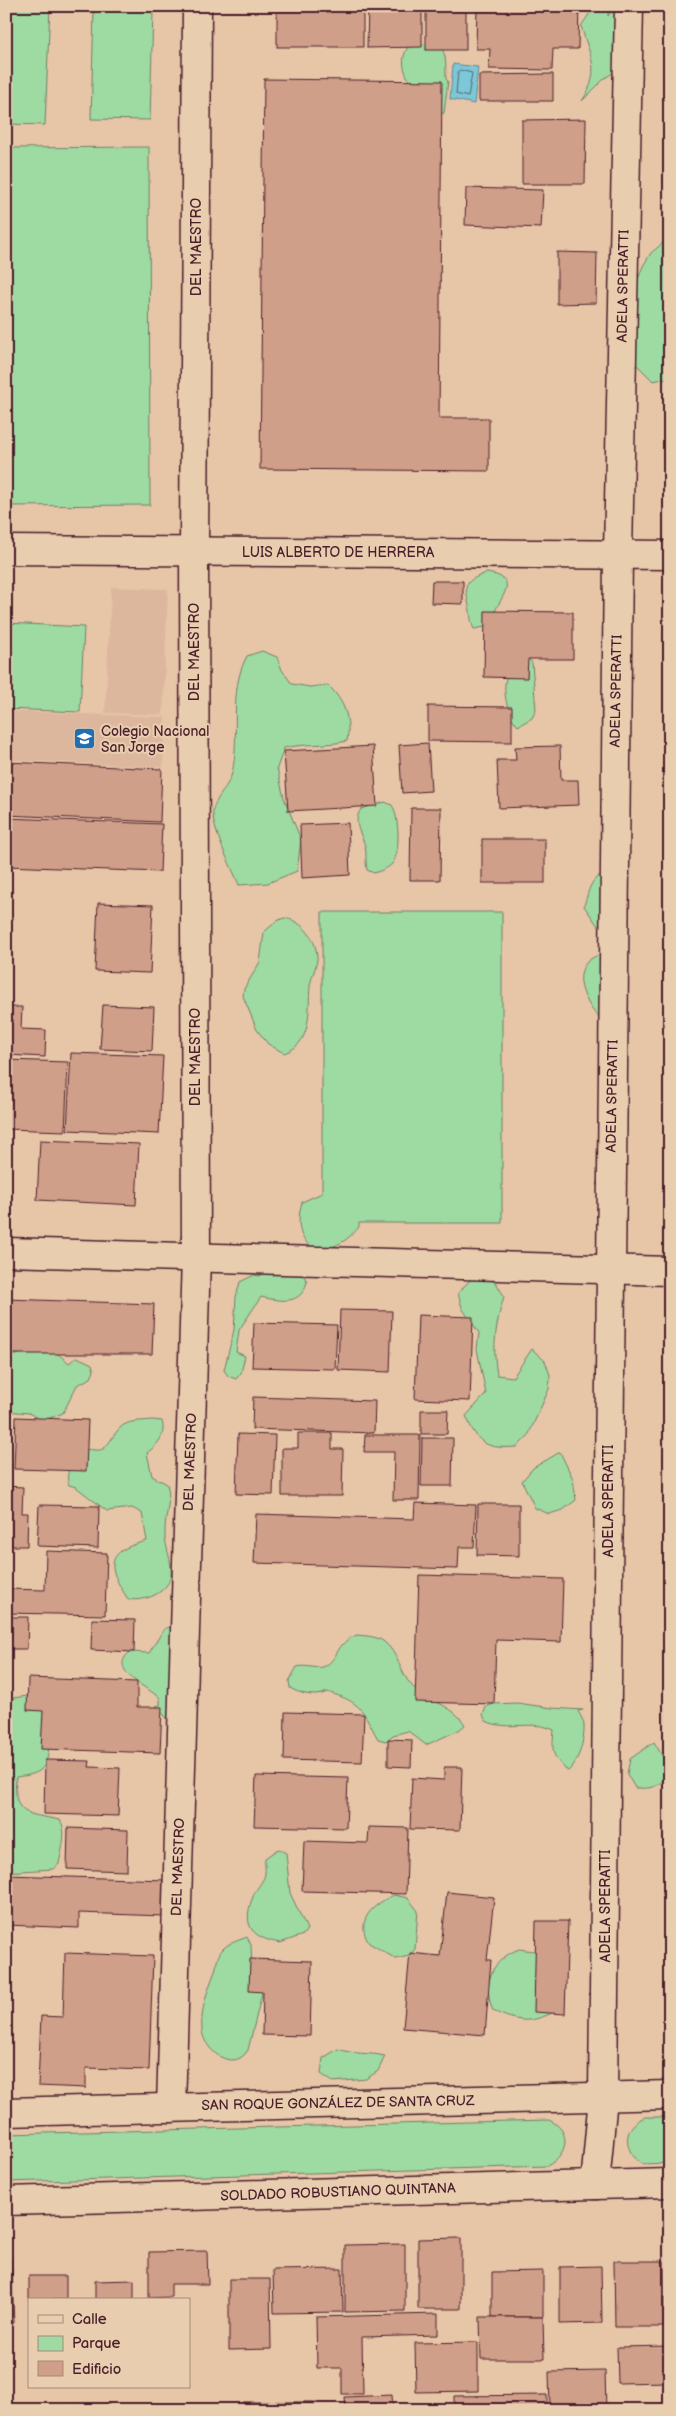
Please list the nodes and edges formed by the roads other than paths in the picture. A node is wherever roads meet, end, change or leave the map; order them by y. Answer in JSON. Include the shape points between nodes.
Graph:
{"nodes":[{"id":1,"x":197,"y":6,"type":"edge"},
{"id":2,"x":629,"y":6,"type":"edge"},
{"id":3,"x":6,"y":550,"type":"edge"},
{"id":4,"x":194,"y":551,"type":"junction"},
{"id":5,"x":618,"y":554,"type":"junction"},
{"id":6,"x":670,"y":555,"type":"edge"},
{"id":7,"x":6,"y":1252,"type":"edge"},
{"id":8,"x":196,"y":1256,"type":"junction"},
{"id":9,"x":610,"y":1271,"type":"junction"},
{"id":10,"x":670,"y":1271,"type":"edge"},
{"id":11,"x":670,"y":2095,"type":"edge"},
{"id":12,"x":603,"y":2096,"type":"junction"},
{"id":13,"x":171,"y":2108,"type":"junction"},
{"id":14,"x":6,"y":2112,"type":"edge"},
{"id":15,"x":670,"y":2183,"type":"edge"},
{"id":16,"x":595,"y":2185,"type":"junction"},
{"id":17,"x":6,"y":2200,"type":"edge"}],
"edges":[{"from":1,"to":4,"type":"street","name":"DEL MAESTRO"},
{"from":2,"to":5,"type":"street","name":"ADELA SPERATTI"},
{"from":3,"to":4,"type":"street","name":"LUIS ALBERTO DE HERRERA"},
{"from":4,"to":5,"type":"street","name":"LUIS ALBERTO DE HERRERA"},
{"from":4,"to":8,"type":"street","name":"DEL MAESTRO"},
{"from":5,"to":6,"type":"street","name":"LUIS ALBERTO DE HERRERA"},
{"from":5,"to":9,"type":"street","name":"ADELA SPERATTI"},
{"from":7,"to":8,"type":"street"},
{"from":8,"to":9,"type":"street"},
{"from":8,"to":13,"type":"street","name":"DEL MAESTRO"},
{"from":9,"to":10,"type":"street"},
{"from":9,"to":12,"type":"street","name":"ADELA SPERATTI"},
{"from":11,"to":12,"type":"street","name":"SAN ROQUE GONZÁLEZ DE SANTA CRUZ"},
{"from":12,"to":13,"type":"street","name":"SAN ROQUE GONZÁLEZ DE SANTA CRUZ"},
{"from":12,"to":16,"type":"street","name":"ADELA SPERATTI"},
{"from":13,"to":14,"type":"street","name":"SAN ROQUE GONZÁLEZ DE SANTA CRUZ"},
{"from":15,"to":16,"type":"street","name":"SOLDADO ROBUSTIANO QUINTANA"},
{"from":16,"to":17,"type":"street","name":"SOLDADO ROBUSTIANO QUINTANA"}]}
